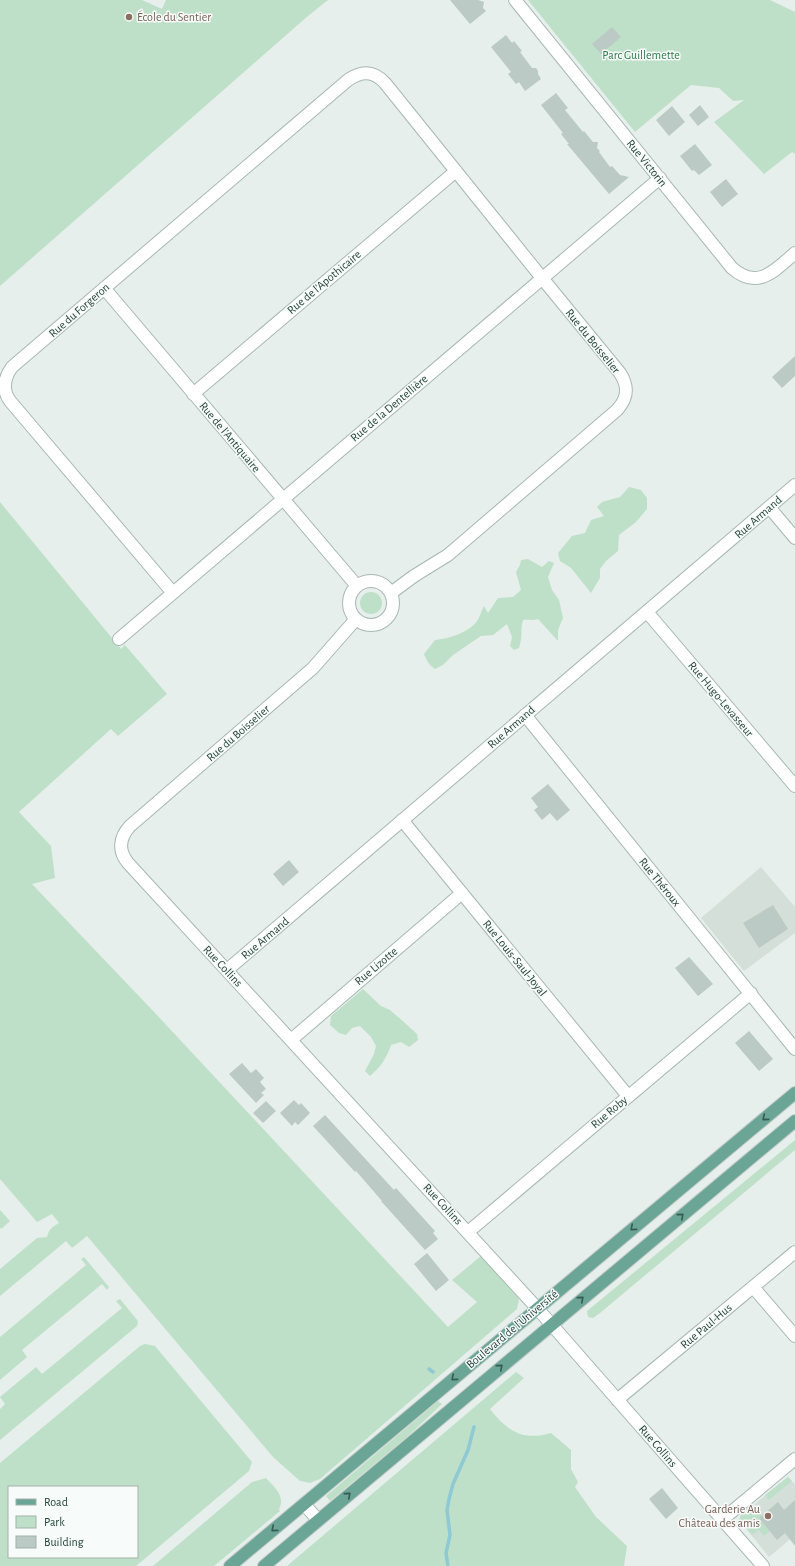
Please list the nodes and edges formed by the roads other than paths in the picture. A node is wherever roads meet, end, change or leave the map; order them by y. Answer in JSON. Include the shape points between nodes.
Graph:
{"nodes":[{"id":1,"x":515,"y":0,"type":"edge"},
{"id":2,"x":368,"y":73,"type":"joint"},
{"id":3,"x":456,"y":171,"type":"junction"},
{"id":4,"x":660,"y":178,"type":"junction"},
{"id":5,"x":795,"y":253,"type":"edge"},
{"id":6,"x":542,"y":278,"type":"junction"},
{"id":7,"x":104,"y":288,"type":"junction"},
{"id":8,"x":193,"y":394,"type":"junction"},
{"id":9,"x":795,"y":485,"type":"edge"},
{"id":10,"x":283,"y":499,"type":"junction"},
{"id":11,"x":769,"y":507,"type":"junction"},
{"id":12,"x":795,"y":538,"type":"edge"},
{"id":13,"x":357,"y":586,"type":"junction"},
{"id":14,"x":173,"y":593,"type":"junction"},
{"id":15,"x":391,"y":593,"type":"junction"},
{"id":16,"x":647,"y":612,"type":"junction"},
{"id":17,"x":356,"y":619,"type":"junction"},
{"id":18,"x":119,"y":639,"type":"dead end"},
{"id":19,"x":525,"y":715,"type":"junction"},
{"id":20,"x":795,"y":786,"type":"edge"},
{"id":21,"x":402,"y":820,"type":"junction"},
{"id":22,"x":121,"y":846,"type":"joint"},
{"id":23,"x":462,"y":893,"type":"junction"},
{"id":24,"x":227,"y":970,"type":"junction"},
{"id":25,"x":751,"y":993,"type":"junction"},
{"id":26,"x":291,"y":1040,"type":"junction"},
{"id":27,"x":795,"y":1049,"type":"edge"},
{"id":28,"x":795,"y":1093,"type":"edge"},
{"id":29,"x":628,"y":1096,"type":"junction"},
{"id":30,"x":795,"y":1121,"type":"edge"},
{"id":31,"x":468,"y":1232,"type":"junction"},
{"id":32,"x":795,"y":1252,"type":"edge"},
{"id":33,"x":753,"y":1287,"type":"junction"},
{"id":34,"x":537,"y":1308,"type":"junction"},
{"id":35,"x":551,"y":1324,"type":"junction"},
{"id":36,"x":795,"y":1336,"type":"edge"},
{"id":37,"x":617,"y":1400,"type":"junction"},
{"id":38,"x":795,"y":1459,"type":"edge"},
{"id":39,"x":304,"y":1504,"type":"junction"},
{"id":40,"x":723,"y":1519,"type":"junction"},
{"id":41,"x":318,"y":1520,"type":"junction"},
{"id":42,"x":230,"y":1566,"type":"edge"},
{"id":43,"x":264,"y":1566,"type":"edge"},
{"id":44,"x":763,"y":1566,"type":"edge"}],
"edges":[{"from":1,"to":4,"type":"street","name":"Rue Victorin"},
{"from":2,"to":3,"type":"street","name":"Rue du Boisselier","via":[[378,76],[385,83]]},
{"from":2,"to":7,"type":"street","name":"Rue du Forgeron","via":[[358,74],[348,80]]},
{"from":3,"to":6,"type":"street","name":"Rue du Boisselier"},
{"from":3,"to":8,"type":"street","name":"Rue de l'Apothicaire"},
{"from":4,"to":5,"type":"street","name":"Rue Victorin","via":[[738,273],[748,278],[762,278]]},
{"from":4,"to":6,"type":"street","name":"Rue de la Dentellière"},
{"from":6,"to":10,"type":"street","name":"Rue de la Dentellière"},
{"from":6,"to":15,"type":"street","name":"Rue du Boisselier","via":[[624,379],[626,391],[622,405],[448,555]]},
{"from":7,"to":8,"type":"street","name":"Rue de l'Antiquaire"},
{"from":7,"to":14,"type":"street","name":"Rue du Forgeron","via":[[12,367],[6,378],[5,389],[10,401]]},
{"from":8,"to":10,"type":"street","name":"Rue de l'Antiquaire"},
{"from":9,"to":11,"type":"street","name":"Rue Armand"},
{"from":10,"to":13,"type":"street","name":"Rue de l'Antiquaire"},
{"from":10,"to":14,"type":"street","name":"Rue de la Dentellière"},
{"from":11,"to":12,"type":"street"},
{"from":11,"to":16,"type":"street","name":"Rue Armand"},
{"from":13,"to":15,"type":"street","via":[[372,581],[383,585]]},
{"from":13,"to":17,"type":"street","via":[[349,603]]},
{"from":14,"to":18,"type":"street","name":"Rue de la Dentellière"},
{"from":15,"to":17,"type":"street","via":[[393,605],[389,616],[384,620],[373,625]]},
{"from":16,"to":19,"type":"street","name":"Rue Armand"},
{"from":16,"to":20,"type":"street","name":"Rue Hugo-Levasseur"},
{"from":17,"to":22,"type":"street","name":"Rue du Boisselier","via":[[313,668],[130,826],[124,833]]},
{"from":19,"to":21,"type":"street","name":"Rue Armand"},
{"from":19,"to":25,"type":"street","name":"Rue Théroux"},
{"from":21,"to":23,"type":"street","name":"Rue Louis-Saul-Joyal"},
{"from":21,"to":24,"type":"street","name":"Rue Armand"},
{"from":22,"to":24,"type":"street","name":"Rue Collins","via":[[128,863]]},
{"from":23,"to":26,"type":"street","name":"Rue Lizotte"},
{"from":23,"to":29,"type":"street","name":"Rue Louis-Saul-Joyal"},
{"from":24,"to":26,"type":"street","name":"Rue Collins"},
{"from":25,"to":27,"type":"street","name":"Rue Théroux"},
{"from":25,"to":29,"type":"street","name":"Rue Roby"},
{"from":26,"to":31,"type":"street","name":"Rue Collins"},
{"from":28,"to":34,"type":"main road","name":"Boulevard de l'Université","one_way":true},
{"from":29,"to":31,"type":"street","name":"Rue Roby"},
{"from":35,"to":30,"type":"main road","name":"Boulevard de l'Université","one_way":true},
{"from":31,"to":34,"type":"street","name":"Rue Collins"},
{"from":32,"to":33,"type":"street","name":"Rue Paul-Hus"},
{"from":33,"to":36,"type":"street"},
{"from":33,"to":37,"type":"street","name":"Rue Paul-Hus"},
{"from":34,"to":35,"type":"street","name":"Rue Collins"},
{"from":34,"to":39,"type":"main road","name":"Boulevard de l'Université","one_way":true},
{"from":35,"to":37,"type":"street","name":"Rue Collins"},
{"from":41,"to":35,"type":"main road","name":"Boulevard de l'Université","one_way":true},
{"from":37,"to":40,"type":"street","name":"Rue Collins"},
{"from":38,"to":40,"type":"street"},
{"from":39,"to":41,"type":"street"},
{"from":39,"to":42,"type":"main road","name":"Boulevard de l'Université","one_way":true},
{"from":40,"to":44,"type":"street","name":"Rue Collins"},
{"from":41,"to":43,"type":"main road","name":"Boulevard de l'Université"}]}
